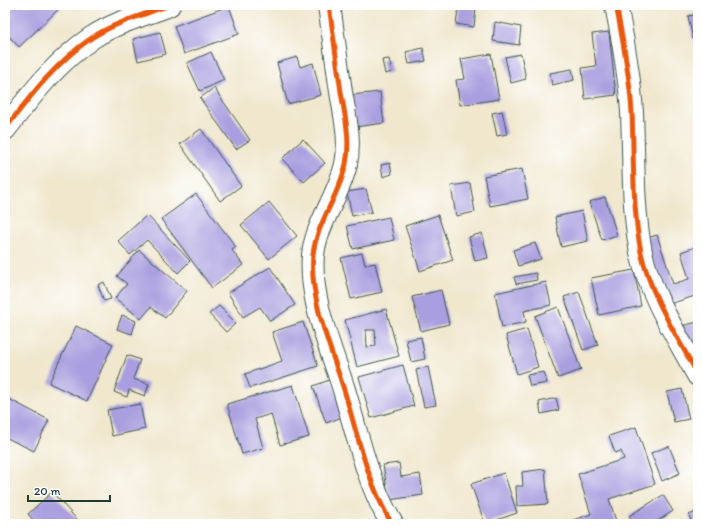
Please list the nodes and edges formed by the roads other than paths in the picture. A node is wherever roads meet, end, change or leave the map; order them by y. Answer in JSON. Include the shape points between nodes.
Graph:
{"nodes":[{"id":1,"x":169,"y":5,"type":"edge"},
{"id":2,"x":329,"y":5,"type":"edge"},
{"id":3,"x":616,"y":5,"type":"edge"},
{"id":4,"x":5,"y":129,"type":"edge"},
{"id":5,"x":698,"y":375,"type":"edge"},
{"id":6,"x":392,"y":524,"type":"edge"}],
"edges":[{"from":1,"to":4,"type":"street","via":[[126,20],[94,36],[36,88]]},
{"from":2,"to":6,"type":"street","via":[[348,139],[346,164],[338,192],[319,231],[313,255],[314,276],[319,313],[380,505]]},
{"from":3,"to":5,"type":"street","via":[[632,110],[636,212],[641,251],[647,274],[667,318]]}]}
